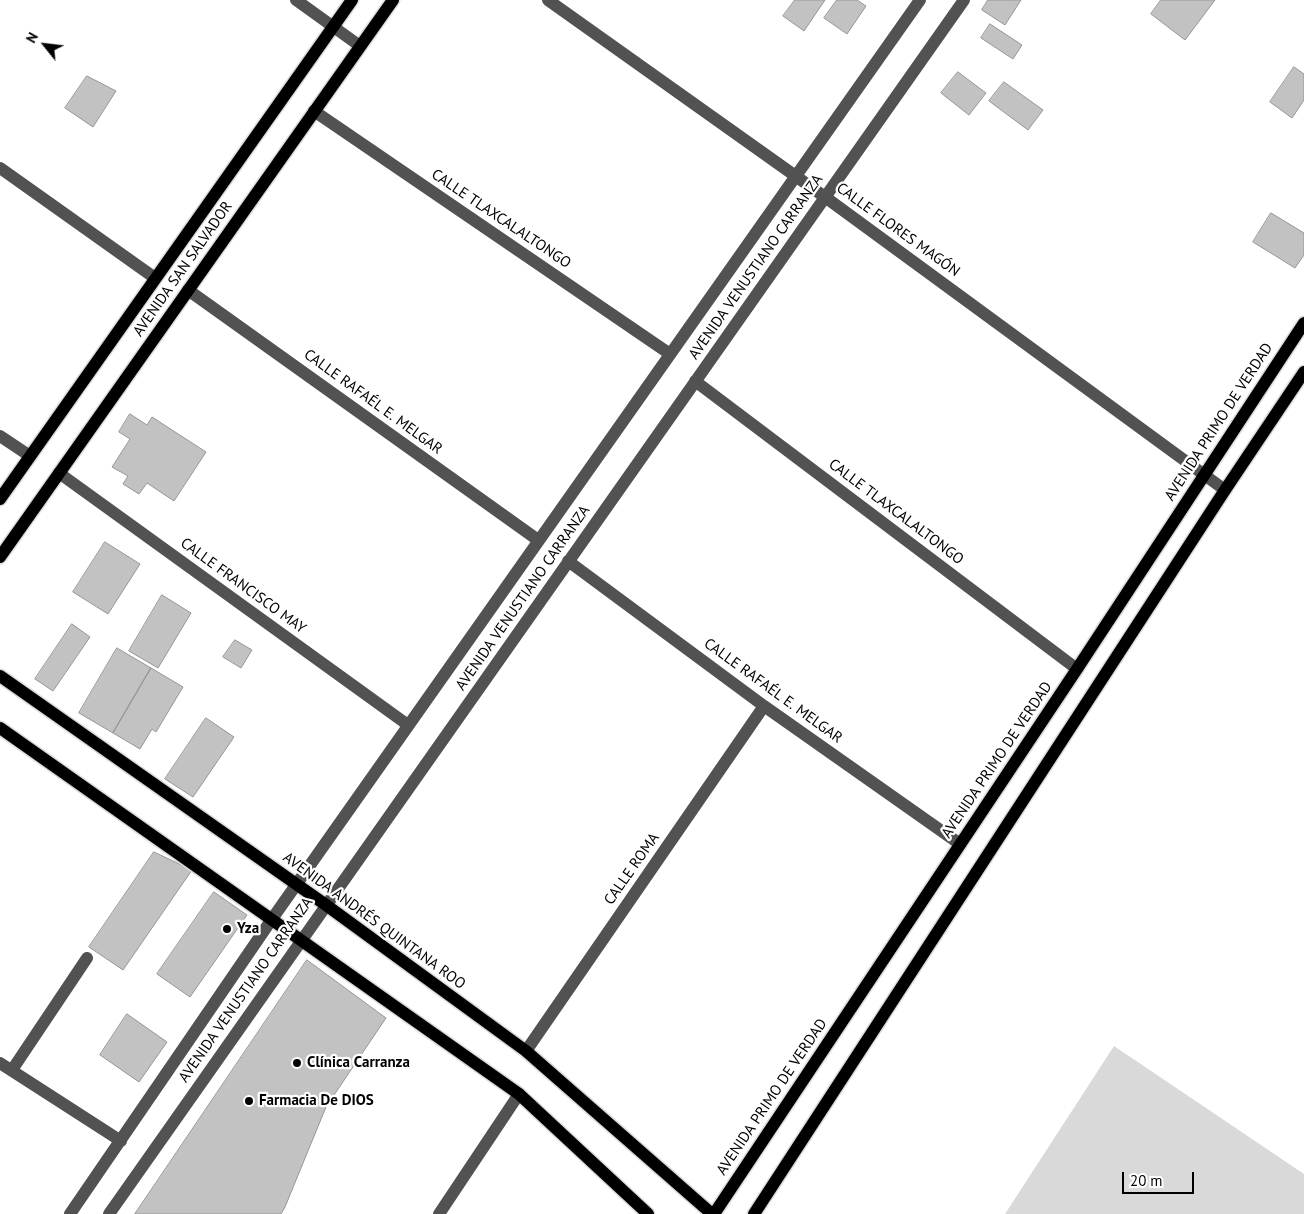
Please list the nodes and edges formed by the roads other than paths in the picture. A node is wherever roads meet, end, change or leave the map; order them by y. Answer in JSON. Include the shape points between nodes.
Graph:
{"nodes":[{"id":1,"x":296,"y":0,"type":"edge"},
{"id":2,"x":352,"y":0,"type":"edge"},
{"id":3,"x":393,"y":0,"type":"edge"},
{"id":4,"x":548,"y":0,"type":"edge"},
{"id":5,"x":964,"y":0,"type":"edge"},
{"id":6,"x":918,"y":1,"type":"edge"},
{"id":7,"x":333,"y":27,"type":"junction"},
{"id":8,"x":360,"y":46,"type":"junction"},
{"id":9,"x":314,"y":111,"type":"junction"},
{"id":10,"x":0,"y":168,"type":"edge"},
{"id":11,"x":795,"y":176,"type":"junction"},
{"id":12,"x":825,"y":197,"type":"junction"},
{"id":13,"x":155,"y":278,"type":"junction"},
{"id":14,"x":188,"y":290,"type":"junction"},
{"id":15,"x":1304,"y":323,"type":"edge"},
{"id":16,"x":670,"y":354,"type":"junction"},
{"id":17,"x":1304,"y":372,"type":"edge"},
{"id":18,"x":695,"y":381,"type":"junction"},
{"id":19,"x":0,"y":436,"type":"edge"},
{"id":20,"x":30,"y":456,"type":"junction"},
{"id":21,"x":59,"y":473,"type":"junction"},
{"id":22,"x":1204,"y":475,"type":"junction"},
{"id":23,"x":1225,"y":490,"type":"junction"},
{"id":24,"x":0,"y":499,"type":"edge"},
{"id":25,"x":538,"y":540,"type":"junction"},
{"id":26,"x":0,"y":557,"type":"edge"},
{"id":27,"x":568,"y":561,"type":"junction"},
{"id":28,"x":1077,"y":669,"type":"junction"},
{"id":29,"x":0,"y":676,"type":"edge"},
{"id":30,"x":764,"y":706,"type":"junction"},
{"id":31,"x":408,"y":725,"type":"junction"},
{"id":32,"x":0,"y":728,"type":"edge"},
{"id":33,"x":960,"y":844,"type":"junction"},
{"id":34,"x":296,"y":884,"type":"junction"},
{"id":35,"x":326,"y":905,"type":"junction"},
{"id":36,"x":272,"y":919,"type":"junction"},
{"id":37,"x":302,"y":940,"type":"junction"},
{"id":38,"x":87,"y":958,"type":"dead end"},
{"id":39,"x":526,"y":1051,"type":"junction"},
{"id":40,"x":0,"y":1063,"type":"edge"},
{"id":41,"x":12,"y":1070,"type":"junction"},
{"id":42,"x":519,"y":1094,"type":"junction"},
{"id":43,"x":121,"y":1141,"type":"junction"},
{"id":44,"x":70,"y":1214,"type":"edge"},
{"id":45,"x":108,"y":1214,"type":"edge"},
{"id":46,"x":439,"y":1214,"type":"edge"},
{"id":47,"x":648,"y":1214,"type":"edge"},
{"id":48,"x":713,"y":1214,"type":"edge"},
{"id":49,"x":754,"y":1214,"type":"edge"}],
"edges":[{"from":1,"to":7,"type":"street"},
{"from":2,"to":7,"type":"main road","name":"AVENIDA SAN SALVADOR"},
{"from":3,"to":8,"type":"main road","name":"AVENIDA SAN SALVADOR"},
{"from":4,"to":11,"type":"street","name":"CALLE FLORES MAGÓN"},
{"from":5,"to":12,"type":"street","name":"AVENIDA VENUSTIANO CARRANZA"},
{"from":6,"to":11,"type":"street","name":"AVENIDA VENUSTIANO CARRANZA"},
{"from":7,"to":8,"type":"street"},
{"from":7,"to":13,"type":"main road","name":"AVENIDA SAN SALVADOR"},
{"from":8,"to":9,"type":"main road","name":"AVENIDA SAN SALVADOR"},
{"from":9,"to":14,"type":"main road","name":"AVENIDA SAN SALVADOR"},
{"from":9,"to":16,"type":"street","name":"CALLE TLAXCALALTONGO"},
{"from":10,"to":13,"type":"street"},
{"from":11,"to":12,"type":"street","name":"CALLE FLORES MAGÓN"},
{"from":11,"to":16,"type":"street","name":"AVENIDA VENUSTIANO CARRANZA"},
{"from":12,"to":18,"type":"street","name":"AVENIDA VENUSTIANO CARRANZA"},
{"from":12,"to":22,"type":"street","name":"CALLE FLORES MAGÓN"},
{"from":13,"to":20,"type":"main road","name":"AVENIDA SAN SALVADOR"},
{"from":14,"to":21,"type":"main road","name":"AVENIDA SAN SALVADOR"},
{"from":14,"to":25,"type":"street","name":"CALLE RAFAÉL E. MELGAR"},
{"from":15,"to":22,"type":"main road","name":"AVENIDA PRIMO DE VERDAD"},
{"from":16,"to":25,"type":"street","name":"AVENIDA VENUSTIANO CARRANZA"},
{"from":17,"to":23,"type":"main road"},
{"from":18,"to":27,"type":"street","name":"AVENIDA VENUSTIANO CARRANZA"},
{"from":18,"to":28,"type":"street","name":"CALLE TLAXCALALTONGO"},
{"from":19,"to":20,"type":"street"},
{"from":20,"to":24,"type":"main road","name":"AVENIDA SAN SALVADOR"},
{"from":21,"to":26,"type":"main road","name":"AVENIDA SAN SALVADOR"},
{"from":21,"to":31,"type":"street","name":"CALLE FRANCISCO MAY"},
{"from":22,"to":23,"type":"street","name":"CALLE FLORES MAGÓN"},
{"from":22,"to":28,"type":"main road","name":"AVENIDA PRIMO DE VERDAD"},
{"from":23,"to":49,"type":"main road"},
{"from":25,"to":31,"type":"street","name":"AVENIDA VENUSTIANO CARRANZA"},
{"from":27,"to":30,"type":"street","name":"CALLE RAFAÉL E. MELGAR"},
{"from":27,"to":35,"type":"street","name":"AVENIDA VENUSTIANO CARRANZA"},
{"from":28,"to":33,"type":"main road","name":"AVENIDA PRIMO DE VERDAD"},
{"from":29,"to":34,"type":"main road","name":"AVENIDA ANDRÉS QUINTANA ROO"},
{"from":30,"to":33,"type":"street","name":"CALLE RAFAÉL E. MELGAR"},
{"from":30,"to":39,"type":"street","name":"CALLE ROMA"},
{"from":31,"to":34,"type":"street","name":"AVENIDA VENUSTIANO CARRANZA"},
{"from":32,"to":36,"type":"main road"},
{"from":33,"to":48,"type":"main road","name":"AVENIDA PRIMO DE VERDAD"},
{"from":34,"to":35,"type":"main road","name":"AVENIDA ANDRÉS QUINTANA ROO"},
{"from":34,"to":36,"type":"street","name":"AVENIDA VENUSTIANO CARRANZA"},
{"from":35,"to":37,"type":"street","name":"AVENIDA VENUSTIANO CARRANZA"},
{"from":35,"to":39,"type":"main road","name":"AVENIDA ANDRÉS QUINTANA ROO"},
{"from":36,"to":37,"type":"main road"},
{"from":36,"to":43,"type":"street","name":"AVENIDA VENUSTIANO CARRANZA"},
{"from":37,"to":42,"type":"main road"},
{"from":37,"to":45,"type":"street","name":"AVENIDA VENUSTIANO CARRANZA"},
{"from":38,"to":41,"type":"street"},
{"from":39,"to":48,"type":"main road","name":"AVENIDA ANDRÉS QUINTANA ROO"},
{"from":40,"to":41,"type":"street"},
{"from":41,"to":43,"type":"street"},
{"from":42,"to":46,"type":"street"},
{"from":42,"to":47,"type":"main road"},
{"from":43,"to":44,"type":"street","name":"AVENIDA VENUSTIANO CARRANZA"}]}
